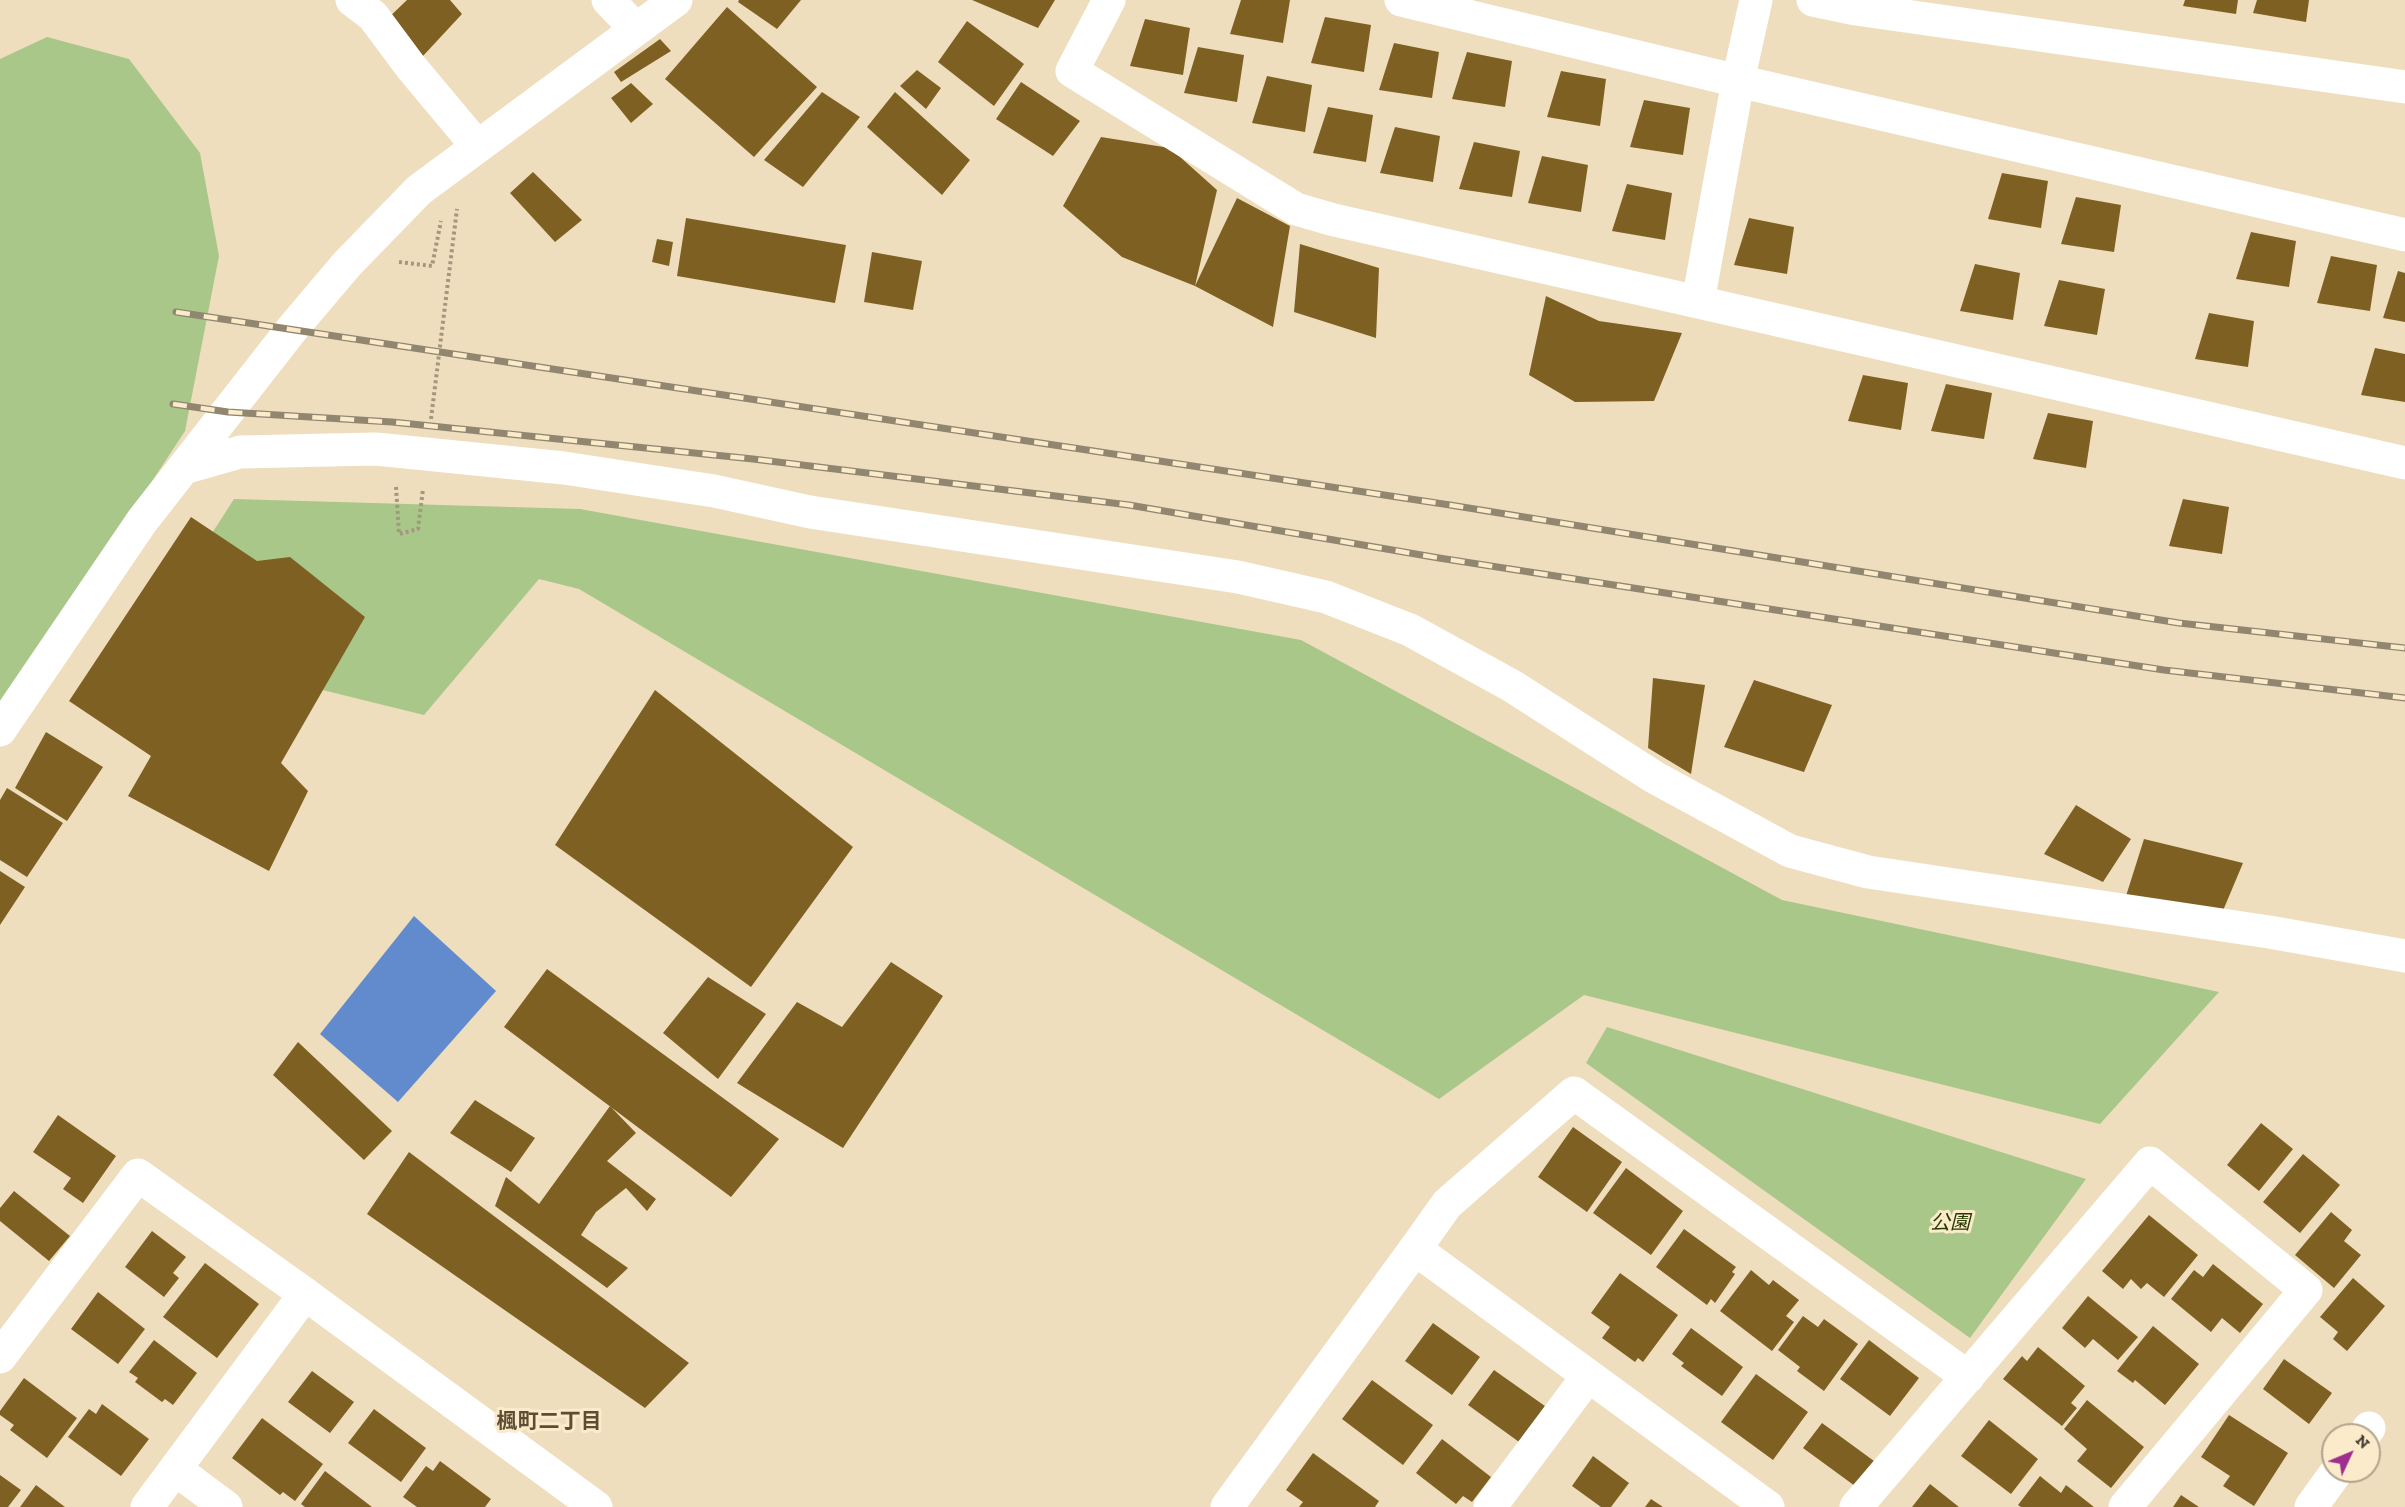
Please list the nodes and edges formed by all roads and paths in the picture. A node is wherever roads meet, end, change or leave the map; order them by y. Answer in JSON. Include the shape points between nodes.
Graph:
{"nodes":[{"id":1,"x":352,"y":0,"type":"edge"},
{"id":2,"x":608,"y":0,"type":"edge"},
{"id":3,"x":676,"y":0,"type":"edge"},
{"id":4,"x":1110,"y":0,"type":"edge"},
{"id":5,"x":1401,"y":0,"type":"edge"},
{"id":6,"x":1756,"y":0,"type":"edge"},
{"id":7,"x":1813,"y":0,"type":"edge"},
{"id":8,"x":1858,"y":4,"type":"edge"},
{"id":9,"x":636,"y":29,"type":"junction"},
{"id":10,"x":1738,"y":81,"type":"junction"},
{"id":11,"x":2405,"y":87,"type":"edge"},
{"id":12,"x":477,"y":146,"type":"junction"},
{"id":13,"x":458,"y":204,"type":"dead end"},
{"id":14,"x":443,"y":213,"type":"dead end"},
{"id":15,"x":2405,"y":235,"type":"edge"},
{"id":16,"x":395,"y":262,"type":"dead end"},
{"id":17,"x":1698,"y":302,"type":"junction"},
{"id":18,"x":430,"y":425,"type":"dead end"},
{"id":19,"x":2405,"y":463,"type":"edge"},
{"id":20,"x":184,"y":468,"type":"junction"},
{"id":21,"x":423,"y":483,"type":"dead end"},
{"id":22,"x":396,"y":499,"type":"dead end"},
{"id":23,"x":0,"y":730,"type":"edge"},
{"id":24,"x":2405,"y":956,"type":"edge"},
{"id":25,"x":1414,"y":1249,"type":"junction"},
{"id":26,"x":305,"y":1294,"type":"junction"},
{"id":27,"x":0,"y":1357,"type":"edge"},
{"id":28,"x":1587,"y":1376,"type":"junction"},
{"id":29,"x":1968,"y":1377,"type":"junction"},
{"id":30,"x":175,"y":1469,"type":"junction"},
{"id":31,"x":2328,"y":1483,"type":"edge"},
{"id":32,"x":147,"y":1507,"type":"edge"},
{"id":33,"x":226,"y":1507,"type":"edge"},
{"id":34,"x":596,"y":1507,"type":"edge"},
{"id":35,"x":1227,"y":1507,"type":"edge"},
{"id":36,"x":1490,"y":1507,"type":"edge"},
{"id":37,"x":1768,"y":1507,"type":"edge"},
{"id":38,"x":1856,"y":1507,"type":"edge"},
{"id":39,"x":2125,"y":1507,"type":"edge"},
{"id":40,"x":2311,"y":1507,"type":"edge"}],
"edges":[{"from":1,"to":12,"type":"street","via":[[373,16]]},
{"from":2,"to":9,"type":"street"},
{"from":3,"to":9,"type":"street"},
{"from":4,"to":17,"type":"street","via":[[1072,71],[1296,209]]},
{"from":5,"to":10,"type":"street"},
{"from":6,"to":10,"type":"street"},
{"from":7,"to":8,"type":"street"},
{"from":8,"to":11,"type":"street"},
{"from":9,"to":12,"type":"street"},
{"from":10,"to":15,"type":"street"},
{"from":10,"to":17,"type":"street"},
{"from":12,"to":20,"type":"street","via":[[419,190],[347,264]]},
{"from":13,"to":18,"type":"path"},
{"from":14,"to":16,"type":"path","via":[[432,266]]},
{"from":17,"to":19,"type":"street"},
{"from":20,"to":23,"type":"street","via":[[142,521]]},
{"from":20,"to":24,"type":"street","via":[[240,452],[363,449],[564,468],[714,491],[810,512],[1238,577],[1326,597],[1410,630],[1512,686],[1654,777],[1790,851],[1868,872]]},
{"from":21,"to":22,"type":"path","via":[[418,529],[399,534]]},
{"from":25,"to":28,"type":"street"},
{"from":25,"to":29,"type":"street","via":[[1447,1204],[1574,1093]]},
{"from":25,"to":35,"type":"street"},
{"from":26,"to":27,"type":"street","via":[[138,1175]]},
{"from":26,"to":30,"type":"street"},
{"from":26,"to":34,"type":"street"},
{"from":28,"to":36,"type":"street"},
{"from":28,"to":37,"type":"street"},
{"from":29,"to":38,"type":"street"},
{"from":29,"to":39,"type":"street","via":[[2150,1163],[2306,1290]]},
{"from":30,"to":32,"type":"street"},
{"from":30,"to":33,"type":"street"},
{"from":31,"to":40,"type":"street"}]}
